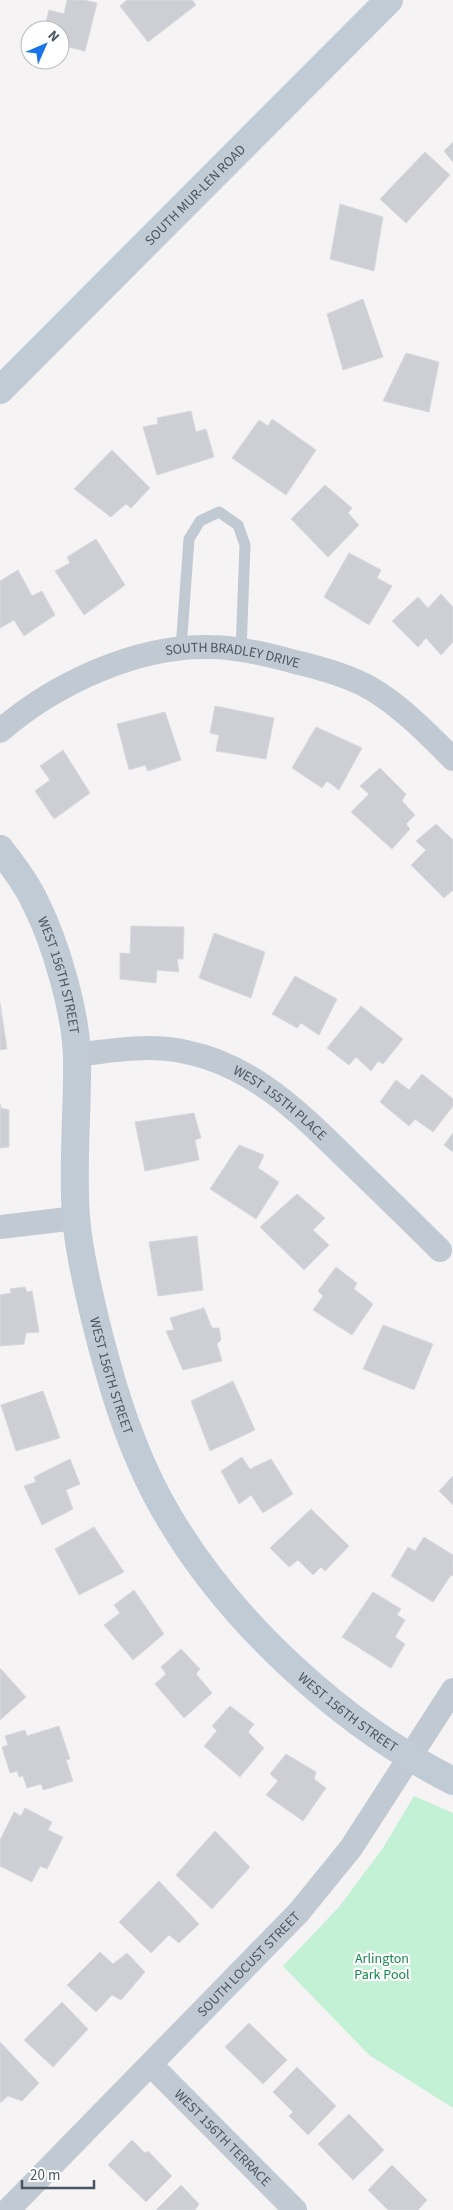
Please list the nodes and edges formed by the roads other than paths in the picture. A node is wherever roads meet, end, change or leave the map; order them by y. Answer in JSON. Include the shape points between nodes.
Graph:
{"nodes":[{"id":1,"x":389,"y":0,"type":"edge"},
{"id":2,"x":0,"y":390,"type":"edge"},
{"id":3,"x":181,"y":649,"type":"junction"},
{"id":4,"x":241,"y":651,"type":"junction"},
{"id":5,"x":0,"y":731,"type":"edge"},
{"id":6,"x":453,"y":759,"type":"edge"},
{"id":7,"x":0,"y":849,"type":"edge"},
{"id":8,"x":77,"y":1055,"type":"junction"},
{"id":9,"x":76,"y":1218,"type":"junction"},
{"id":10,"x":0,"y":1226,"type":"edge"},
{"id":11,"x":440,"y":1250,"type":"dead end"},
{"id":12,"x":453,"y":1690,"type":"edge"},
{"id":13,"x":411,"y":1757,"type":"junction"},
{"id":14,"x":453,"y":1781,"type":"edge"},
{"id":15,"x":151,"y":2065,"type":"junction"},
{"id":16,"x":8,"y":2210,"type":"edge"},
{"id":17,"x":295,"y":2210,"type":"edge"}],
"edges":[{"from":1,"to":2,"type":"street","name":"SOUTH MUR-LEN ROAD"},
{"from":3,"to":4,"type":"street","name":"SOUTH BRADLEY DRIVE","via":[[210,646]]},
{"from":3,"to":4,"type":"lane","via":[[189,539],[200,521],[220,512],[238,525],[245,545]]},
{"from":3,"to":5,"type":"street","name":"SOUTH BRADLEY DRIVE","via":[[104,668],[40,700]]},
{"from":4,"to":6,"type":"street","name":"SOUTH BRADLEY DRIVE","via":[[328,670],[371,688],[420,726]]},
{"from":7,"to":8,"type":"street","name":"WEST 156TH STREET","via":[[36,904],[53,945],[72,1015]]},
{"from":8,"to":9,"type":"street","name":"WEST 156TH STREET"},
{"from":8,"to":11,"type":"street","name":"WEST 155TH PLACE","via":[[142,1048],[186,1052],[221,1062],[249,1075],[298,1112]]},
{"from":9,"to":10,"type":"street"},
{"from":9,"to":13,"type":"street","name":"WEST 156TH STREET","via":[[85,1273],[122,1416],[169,1518],[204,1571],[271,1648],[355,1719]]},
{"from":12,"to":13,"type":"street","name":"SOUTH LOCUST STREET"},
{"from":13,"to":14,"type":"street","name":"WEST 156TH STREET"},
{"from":13,"to":15,"type":"street","name":"SOUTH LOCUST STREET","via":[[351,1848],[299,1912]]},
{"from":15,"to":16,"type":"street","name":"SOUTH LOCUST STREET"},
{"from":15,"to":17,"type":"street","name":"WEST 156TH TERRACE"}]}
